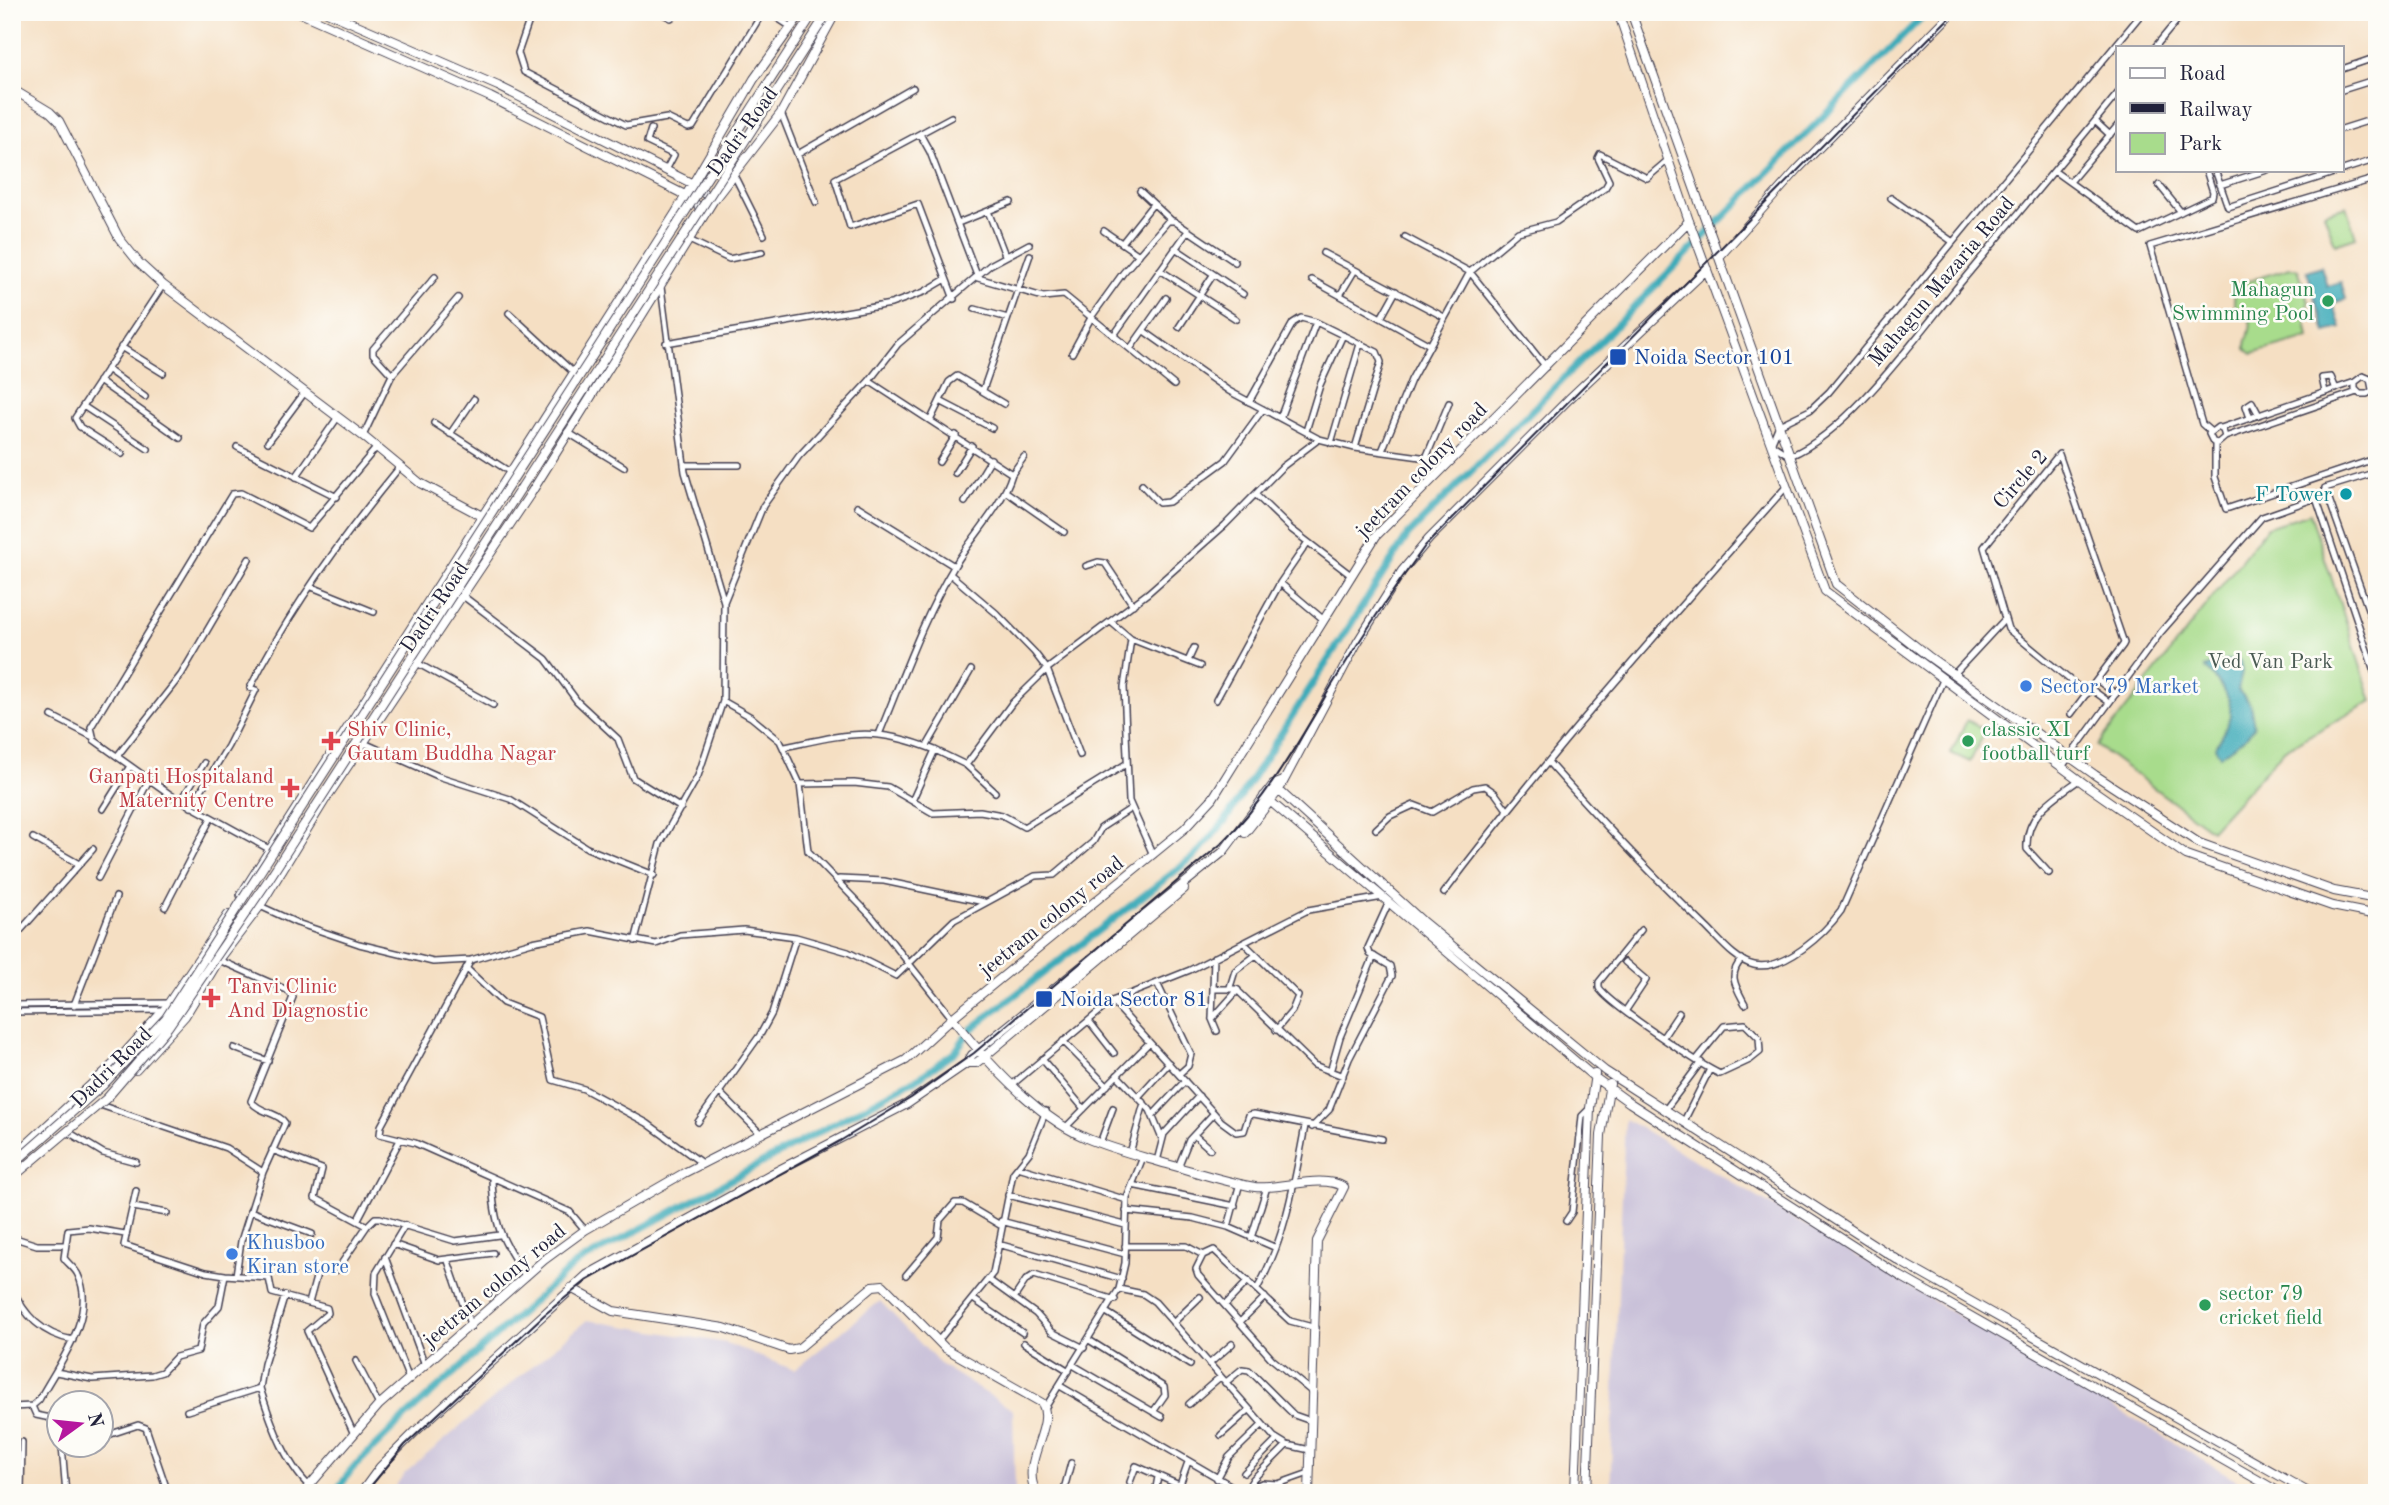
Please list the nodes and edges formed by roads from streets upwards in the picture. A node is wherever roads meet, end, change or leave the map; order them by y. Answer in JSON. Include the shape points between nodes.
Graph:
{"nodes":[{"id":1,"x":298,"y":12,"type":"edge"},
{"id":2,"x":327,"y":12,"type":"edge"},
{"id":3,"x":532,"y":12,"type":"edge"},
{"id":4,"x":659,"y":12,"type":"edge"},
{"id":5,"x":680,"y":12,"type":"edge"},
{"id":6,"x":765,"y":12,"type":"edge"},
{"id":7,"x":802,"y":12,"type":"edge"},
{"id":8,"x":814,"y":12,"type":"edge"},
{"id":9,"x":828,"y":12,"type":"edge"},
{"id":10,"x":836,"y":12,"type":"edge"},
{"id":11,"x":1618,"y":12,"type":"edge"},
{"id":12,"x":1631,"y":12,"type":"edge"},
{"id":13,"x":1953,"y":12,"type":"edge"},
{"id":14,"x":2143,"y":12,"type":"edge"},
{"id":15,"x":2184,"y":12,"type":"edge"},
{"id":16,"x":791,"y":27,"type":"junction"},
{"id":17,"x":2156,"y":46,"type":"edge"},
{"id":18,"x":2377,"y":57,"type":"edge"},
{"id":19,"x":2344,"y":68,"type":"edge"},
{"id":20,"x":2377,"y":79,"type":"edge"},
{"id":21,"x":914,"y":88,"type":"dead end"},
{"id":22,"x":2344,"y":89,"type":"edge"},
{"id":23,"x":13,"y":90,"type":"edge"},
{"id":24,"x":2116,"y":95,"type":"edge"},
{"id":25,"x":781,"y":113,"type":"junction"},
{"id":26,"x":951,"y":117,"type":"dead end"},
{"id":27,"x":2377,"y":118,"type":"edge"},
{"id":28,"x":2095,"y":121,"type":"junction"},
{"id":29,"x":2116,"y":128,"type":"edge"},
{"id":30,"x":2344,"y":128,"type":"edge"},
{"id":31,"x":651,"y":129,"type":"dead end"},
{"id":32,"x":919,"y":134,"type":"junction"},
{"id":33,"x":2110,"y":135,"type":"junction"},
{"id":34,"x":798,"y":154,"type":"junction"},
{"id":35,"x":2377,"y":159,"type":"edge"},
{"id":36,"x":1668,"y":160,"type":"junction"},
{"id":37,"x":2344,"y":168,"type":"edge"},
{"id":38,"x":666,"y":170,"type":"junction"},
{"id":39,"x":2054,"y":171,"type":"junction"},
{"id":40,"x":2207,"y":172,"type":"edge"},
{"id":41,"x":2217,"y":172,"type":"edge"},
{"id":42,"x":2260,"y":172,"type":"edge"},
{"id":43,"x":2325,"y":173,"type":"edge"},
{"id":44,"x":2377,"y":178,"type":"edge"},
{"id":45,"x":729,"y":179,"type":"junction"},
{"id":46,"x":2070,"y":181,"type":"junction"},
{"id":47,"x":693,"y":184,"type":"junction"},
{"id":48,"x":2220,"y":184,"type":"junction"},
{"id":49,"x":2159,"y":185,"type":"dead end"},
{"id":50,"x":1140,"y":191,"type":"dead end"},
{"id":51,"x":685,"y":195,"type":"junction"},
{"id":52,"x":1891,"y":198,"type":"dead end"},
{"id":53,"x":713,"y":201,"type":"junction"},
{"id":54,"x":816,"y":202,"type":"dead end"},
{"id":55,"x":1011,"y":202,"type":"dead end"},
{"id":56,"x":1153,"y":204,"type":"junction"},
{"id":57,"x":988,"y":211,"type":"junction"},
{"id":58,"x":2181,"y":212,"type":"junction"},
{"id":59,"x":706,"y":213,"type":"junction"},
{"id":60,"x":1171,"y":220,"type":"junction"},
{"id":61,"x":1690,"y":222,"type":"junction"},
{"id":62,"x":958,"y":223,"type":"junction"},
{"id":63,"x":1104,"y":231,"type":"dead end"},
{"id":64,"x":1188,"y":231,"type":"junction"},
{"id":65,"x":764,"y":235,"type":"dead end"},
{"id":66,"x":1405,"y":237,"type":"dead end"},
{"id":67,"x":689,"y":240,"type":"junction"},
{"id":68,"x":1953,"y":242,"type":"junction"},
{"id":69,"x":1122,"y":243,"type":"junction"},
{"id":70,"x":1029,"y":244,"type":"dead end"},
{"id":71,"x":1175,"y":248,"type":"junction"},
{"id":72,"x":762,"y":252,"type":"dead end"},
{"id":73,"x":1323,"y":253,"type":"dead end"},
{"id":74,"x":1030,"y":255,"type":"dead end"},
{"id":75,"x":1139,"y":255,"type":"junction"},
{"id":76,"x":1005,"y":256,"type":"junction"},
{"id":77,"x":1718,"y":256,"type":"junction"},
{"id":78,"x":1235,"y":262,"type":"dead end"},
{"id":79,"x":1706,"y":268,"type":"junction"},
{"id":80,"x":1160,"y":270,"type":"junction"},
{"id":81,"x":1355,"y":270,"type":"junction"},
{"id":82,"x":1470,"y":272,"type":"junction"},
{"id":83,"x":1213,"y":275,"type":"junction"},
{"id":84,"x":435,"y":277,"type":"dead end"},
{"id":85,"x":978,"y":278,"type":"junction"},
{"id":86,"x":946,"y":279,"type":"junction"},
{"id":87,"x":1312,"y":280,"type":"dead end"},
{"id":88,"x":661,"y":284,"type":"junction"},
{"id":89,"x":163,"y":285,"type":"junction"},
{"id":90,"x":1019,"y":290,"type":"junction"},
{"id":91,"x":1396,"y":291,"type":"junction"},
{"id":92,"x":1242,"y":294,"type":"dead end"},
{"id":93,"x":1340,"y":295,"type":"junction"},
{"id":94,"x":1199,"y":297,"type":"junction"},
{"id":95,"x":458,"y":298,"type":"dead end"},
{"id":96,"x":1166,"y":298,"type":"dead end"},
{"id":97,"x":954,"y":299,"type":"junction"},
{"id":98,"x":975,"y":309,"type":"dead end"},
{"id":99,"x":509,"y":313,"type":"dead end"},
{"id":100,"x":1092,"y":316,"type":"junction"},
{"id":101,"x":1444,"y":317,"type":"junction"},
{"id":102,"x":1008,"y":318,"type":"junction"},
{"id":103,"x":1381,"y":318,"type":"junction"},
{"id":104,"x":1236,"y":319,"type":"dead end"},
{"id":105,"x":1316,"y":322,"type":"junction"},
{"id":106,"x":1179,"y":327,"type":"dead end"},
{"id":107,"x":1144,"y":331,"type":"junction"},
{"id":108,"x":1114,"y":335,"type":"junction"},
{"id":109,"x":1343,"y":335,"type":"junction"},
{"id":110,"x":666,"y":343,"type":"junction"},
{"id":111,"x":1360,"y":344,"type":"junction"},
{"id":112,"x":1428,"y":344,"type":"junction"},
{"id":113,"x":121,"y":347,"type":"junction"},
{"id":114,"x":1130,"y":349,"type":"junction"},
{"id":115,"x":1072,"y":353,"type":"dead end"},
{"id":116,"x":1546,"y":367,"type":"junction"},
{"id":117,"x":107,"y":369,"type":"junction"},
{"id":118,"x":163,"y":373,"type":"dead end"},
{"id":119,"x":574,"y":373,"type":"junction"},
{"id":120,"x":392,"y":375,"type":"junction"},
{"id":121,"x":2373,"y":378,"type":"edge"},
{"id":122,"x":99,"y":381,"type":"junction"},
{"id":123,"x":869,"y":381,"type":"junction"},
{"id":124,"x":2355,"y":382,"type":"junction"},
{"id":125,"x":1174,"y":385,"type":"dead end"},
{"id":126,"x":2374,"y":388,"type":"edge"},
{"id":127,"x":2336,"y":389,"type":"junction"},
{"id":128,"x":983,"y":390,"type":"junction"},
{"id":129,"x":2325,"y":392,"type":"junction"},
{"id":130,"x":2357,"y":392,"type":"junction"},
{"id":131,"x":305,"y":393,"type":"junction"},
{"id":132,"x":145,"y":397,"type":"dead end"},
{"id":133,"x":474,"y":399,"type":"dead end"},
{"id":134,"x":940,"y":401,"type":"junction"},
{"id":135,"x":1249,"y":402,"type":"junction"},
{"id":136,"x":1449,"y":403,"type":"dead end"},
{"id":137,"x":1004,"y":404,"type":"dead end"},
{"id":138,"x":83,"y":406,"type":"junction"},
{"id":139,"x":1263,"y":409,"type":"junction"},
{"id":140,"x":2259,"y":415,"type":"junction"},
{"id":141,"x":338,"y":417,"type":"junction"},
{"id":142,"x":1280,"y":418,"type":"junction"},
{"id":143,"x":2250,"y":418,"type":"junction"},
{"id":144,"x":931,"y":419,"type":"junction"},
{"id":145,"x":434,"y":423,"type":"dead end"},
{"id":146,"x":1779,"y":425,"type":"junction"},
{"id":147,"x":992,"y":428,"type":"dead end"},
{"id":148,"x":2221,"y":428,"type":"junction"},
{"id":149,"x":1306,"y":431,"type":"junction"},
{"id":150,"x":2210,"y":431,"type":"junction"},
{"id":151,"x":567,"y":432,"type":"junction"},
{"id":152,"x":450,"y":434,"type":"junction"},
{"id":153,"x":956,"y":435,"type":"junction"},
{"id":154,"x":363,"y":436,"type":"junction"},
{"id":155,"x":180,"y":438,"type":"dead end"},
{"id":156,"x":2225,"y":438,"type":"junction"},
{"id":157,"x":1318,"y":439,"type":"junction"},
{"id":158,"x":268,"y":442,"type":"dead end"},
{"id":159,"x":1331,"y":443,"type":"junction"},
{"id":160,"x":2216,"y":443,"type":"junction"},
{"id":161,"x":1771,"y":444,"type":"junction"},
{"id":162,"x":972,"y":446,"type":"junction"},
{"id":163,"x":237,"y":447,"type":"dead end"},
{"id":164,"x":376,"y":448,"type":"junction"},
{"id":165,"x":1355,"y":448,"type":"junction"},
{"id":166,"x":148,"y":449,"type":"dead end"},
{"id":167,"x":1382,"y":451,"type":"junction"},
{"id":168,"x":122,"y":454,"type":"dead end"},
{"id":169,"x":1790,"y":456,"type":"junction"},
{"id":170,"x":1024,"y":457,"type":"dead end"},
{"id":171,"x":1426,"y":457,"type":"junction"},
{"id":172,"x":2377,"y":458,"type":"edge"},
{"id":173,"x":991,"y":459,"type":"junction"},
{"id":174,"x":1450,"y":461,"type":"junction"},
{"id":175,"x":939,"y":462,"type":"dead end"},
{"id":176,"x":684,"y":465,"type":"junction"},
{"id":177,"x":740,"y":466,"type":"dead end"},
{"id":178,"x":624,"y":467,"type":"dead end"},
{"id":179,"x":399,"y":468,"type":"junction"},
{"id":180,"x":510,"y":472,"type":"junction"},
{"id":181,"x":2377,"y":472,"type":"edge"},
{"id":182,"x":955,"y":473,"type":"dead end"},
{"id":183,"x":1012,"y":474,"type":"junction"},
{"id":184,"x":296,"y":477,"type":"junction"},
{"id":185,"x":1142,"y":485,"type":"dead end"},
{"id":186,"x":1786,"y":487,"type":"junction"},
{"id":187,"x":1004,"y":491,"type":"junction"},
{"id":188,"x":1255,"y":495,"type":"junction"},
{"id":189,"x":337,"y":497,"type":"junction"},
{"id":190,"x":965,"y":502,"type":"dead end"},
{"id":191,"x":857,"y":506,"type":"dead end"},
{"id":192,"x":482,"y":516,"type":"junction"},
{"id":193,"x":1064,"y":532,"type":"dead end"},
{"id":194,"x":1308,"y":542,"type":"junction"},
{"id":195,"x":249,"y":559,"type":"dead end"},
{"id":196,"x":954,"y":566,"type":"junction"},
{"id":197,"x":1086,"y":566,"type":"dead end"},
{"id":198,"x":950,"y":575,"type":"junction"},
{"id":199,"x":1352,"y":576,"type":"junction"},
{"id":200,"x":1280,"y":583,"type":"junction"},
{"id":201,"x":312,"y":587,"type":"junction"},
{"id":202,"x":463,"y":596,"type":"junction"},
{"id":203,"x":724,"y":602,"type":"junction"},
{"id":204,"x":1133,"y":606,"type":"junction"},
{"id":205,"x":374,"y":612,"type":"dead end"},
{"id":206,"x":2005,"y":619,"type":"junction"},
{"id":207,"x":1324,"y":620,"type":"junction"},
{"id":208,"x":1111,"y":622,"type":"junction"},
{"id":209,"x":2377,"y":634,"type":"edge"},
{"id":210,"x":1131,"y":639,"type":"junction"},
{"id":211,"x":1194,"y":648,"type":"dead end"},
{"id":212,"x":1188,"y":661,"type":"junction"},
{"id":213,"x":417,"y":663,"type":"junction"},
{"id":214,"x":1200,"y":666,"type":"dead end"},
{"id":215,"x":1047,"y":669,"type":"junction"},
{"id":216,"x":971,"y":670,"type":"dead end"},
{"id":217,"x":1954,"y":674,"type":"junction"},
{"id":218,"x":1943,"y":680,"type":"junction"},
{"id":219,"x":2097,"y":680,"type":"junction"},
{"id":220,"x":2377,"y":680,"type":"edge"},
{"id":221,"x":2089,"y":691,"type":"junction"},
{"id":222,"x":2116,"y":694,"type":"junction"},
{"id":223,"x":1216,"y":700,"type":"dead end"},
{"id":224,"x":723,"y":701,"type":"junction"},
{"id":225,"x":2109,"y":702,"type":"junction"},
{"id":226,"x":493,"y":705,"type":"dead end"},
{"id":227,"x":2071,"y":714,"type":"dead end"},
{"id":228,"x":52,"y":716,"type":"dead end"},
{"id":229,"x":880,"y":732,"type":"junction"},
{"id":230,"x":91,"y":736,"type":"junction"},
{"id":231,"x":364,"y":743,"type":"junction"},
{"id":232,"x":927,"y":746,"type":"junction"},
{"id":233,"x":785,"y":747,"type":"junction"},
{"id":234,"x":936,"y":750,"type":"junction"},
{"id":235,"x":118,"y":755,"type":"junction"},
{"id":236,"x":1080,"y":755,"type":"dead end"},
{"id":237,"x":2070,"y":757,"type":"junction"},
{"id":238,"x":204,"y":763,"type":"dead end"},
{"id":239,"x":1549,"y":763,"type":"junction"},
{"id":240,"x":1126,"y":764,"type":"junction"},
{"id":241,"x":966,"y":765,"type":"junction"},
{"id":242,"x":130,"y":766,"type":"junction"},
{"id":243,"x":2062,"y":767,"type":"junction"},
{"id":244,"x":149,"y":780,"type":"junction"},
{"id":245,"x":2079,"y":780,"type":"junction"},
{"id":246,"x":800,"y":784,"type":"junction"},
{"id":247,"x":1278,"y":786,"type":"junction"},
{"id":248,"x":995,"y":792,"type":"dead end"},
{"id":249,"x":1267,"y":799,"type":"junction"},
{"id":250,"x":181,"y":801,"type":"junction"},
{"id":251,"x":912,"y":801,"type":"junction"},
{"id":252,"x":191,"y":807,"type":"junction"},
{"id":253,"x":681,"y":808,"type":"junction"},
{"id":254,"x":103,"y":809,"type":"dead end"},
{"id":255,"x":1130,"y":809,"type":"junction"},
{"id":256,"x":1508,"y":811,"type":"junction"},
{"id":257,"x":211,"y":818,"type":"junction"},
{"id":258,"x":1376,"y":829,"type":"dead end"},
{"id":259,"x":33,"y":838,"type":"dead end"},
{"id":260,"x":93,"y":849,"type":"dead end"},
{"id":261,"x":269,"y":849,"type":"junction"},
{"id":262,"x":1154,"y":856,"type":"junction"},
{"id":263,"x":79,"y":864,"type":"junction"},
{"id":264,"x":2049,"y":873,"type":"dead end"},
{"id":265,"x":654,"y":875,"type":"junction"},
{"id":266,"x":98,"y":878,"type":"dead end"},
{"id":267,"x":839,"y":880,"type":"junction"},
{"id":268,"x":1444,"y":893,"type":"dead end"},
{"id":269,"x":116,"y":897,"type":"dead end"},
{"id":270,"x":2377,"y":899,"type":"edge"},
{"id":271,"x":1386,"y":900,"type":"junction"},
{"id":272,"x":984,"y":902,"type":"junction"},
{"id":273,"x":260,"y":906,"type":"junction"},
{"id":274,"x":165,"y":907,"type":"dead end"},
{"id":275,"x":2377,"y":915,"type":"edge"},
{"id":276,"x":1641,"y":930,"type":"dead end"},
{"id":277,"x":796,"y":937,"type":"junction"},
{"id":278,"x":12,"y":940,"type":"edge"},
{"id":279,"x":635,"y":941,"type":"junction"},
{"id":280,"x":1244,"y":943,"type":"junction"},
{"id":281,"x":1256,"y":955,"type":"junction"},
{"id":282,"x":1374,"y":956,"type":"junction"},
{"id":283,"x":1214,"y":957,"type":"junction"},
{"id":284,"x":1742,"y":959,"type":"junction"},
{"id":285,"x":219,"y":960,"type":"junction"},
{"id":286,"x":471,"y":960,"type":"junction"},
{"id":287,"x":911,"y":961,"type":"junction"},
{"id":288,"x":1625,"y":962,"type":"dead end"},
{"id":289,"x":466,"y":968,"type":"junction"},
{"id":290,"x":1157,"y":983,"type":"junction"},
{"id":291,"x":1230,"y":987,"type":"junction"},
{"id":292,"x":1214,"y":989,"type":"junction"},
{"id":293,"x":1238,"y":990,"type":"junction"},
{"id":294,"x":1112,"y":1001,"type":"junction"},
{"id":295,"x":1745,"y":1004,"type":"dead end"},
{"id":296,"x":12,"y":1005,"type":"edge"},
{"id":297,"x":74,"y":1005,"type":"junction"},
{"id":298,"x":192,"y":1005,"type":"junction"},
{"id":299,"x":167,"y":1006,"type":"junction"},
{"id":300,"x":1626,"y":1010,"type":"junction"},
{"id":301,"x":12,"y":1012,"type":"edge"},
{"id":302,"x":1679,"y":1013,"type":"dead end"},
{"id":303,"x":185,"y":1016,"type":"junction"},
{"id":304,"x":952,"y":1018,"type":"junction"},
{"id":305,"x":1212,"y":1019,"type":"junction"},
{"id":306,"x":1089,"y":1021,"type":"junction"},
{"id":307,"x":1276,"y":1030,"type":"junction"},
{"id":308,"x":1217,"y":1031,"type":"dead end"},
{"id":309,"x":1663,"y":1037,"type":"junction"},
{"id":310,"x":1063,"y":1041,"type":"junction"},
{"id":311,"x":1149,"y":1043,"type":"junction"},
{"id":312,"x":234,"y":1048,"type":"dead end"},
{"id":313,"x":1114,"y":1053,"type":"dead end"},
{"id":314,"x":981,"y":1054,"type":"junction"},
{"id":315,"x":1042,"y":1059,"type":"junction"},
{"id":316,"x":268,"y":1061,"type":"junction"},
{"id":317,"x":1699,"y":1061,"type":"junction"},
{"id":318,"x":1169,"y":1063,"type":"junction"},
{"id":319,"x":1597,"y":1064,"type":"junction"},
{"id":320,"x":1710,"y":1069,"type":"junction"},
{"id":321,"x":1330,"y":1072,"type":"junction"},
{"id":322,"x":1179,"y":1074,"type":"junction"},
{"id":323,"x":1118,"y":1075,"type":"junction"},
{"id":324,"x":1343,"y":1076,"type":"junction"},
{"id":325,"x":1612,"y":1076,"type":"junction"},
{"id":326,"x":1594,"y":1077,"type":"junction"},
{"id":327,"x":1185,"y":1081,"type":"junction"},
{"id":328,"x":1013,"y":1084,"type":"junction"},
{"id":329,"x":1107,"y":1086,"type":"junction"},
{"id":330,"x":1609,"y":1088,"type":"junction"},
{"id":331,"x":719,"y":1092,"type":"junction"},
{"id":332,"x":1199,"y":1096,"type":"junction"},
{"id":333,"x":1138,"y":1097,"type":"junction"},
{"id":334,"x":1144,"y":1103,"type":"junction"},
{"id":335,"x":103,"y":1106,"type":"junction"},
{"id":336,"x":1113,"y":1108,"type":"dead end"},
{"id":337,"x":1590,"y":1108,"type":"junction"},
{"id":338,"x":1084,"y":1109,"type":"junction"},
{"id":339,"x":1665,"y":1110,"type":"junction"},
{"id":340,"x":1045,"y":1111,"type":"junction"},
{"id":341,"x":1214,"y":1113,"type":"junction"},
{"id":342,"x":1153,"y":1115,"type":"junction"},
{"id":343,"x":1684,"y":1121,"type":"junction"},
{"id":344,"x":698,"y":1122,"type":"dead end"},
{"id":345,"x":1067,"y":1126,"type":"junction"},
{"id":346,"x":1309,"y":1126,"type":"junction"},
{"id":347,"x":70,"y":1133,"type":"junction"},
{"id":348,"x":761,"y":1134,"type":"junction"},
{"id":349,"x":1194,"y":1135,"type":"junction"},
{"id":350,"x":1162,"y":1139,"type":"junction"},
{"id":351,"x":1382,"y":1139,"type":"dead end"},
{"id":352,"x":400,"y":1140,"type":"junction"},
{"id":353,"x":1100,"y":1143,"type":"junction"},
{"id":354,"x":12,"y":1144,"type":"edge"},
{"id":355,"x":1210,"y":1149,"type":"dead end"},
{"id":356,"x":22,"y":1150,"type":"junction"},
{"id":357,"x":272,"y":1150,"type":"junction"},
{"id":358,"x":1130,"y":1153,"type":"junction"},
{"id":359,"x":1143,"y":1157,"type":"junction"},
{"id":360,"x":12,"y":1158,"type":"edge"},
{"id":361,"x":1157,"y":1161,"type":"junction"},
{"id":362,"x":136,"y":1163,"type":"dead end"},
{"id":363,"x":703,"y":1164,"type":"junction"},
{"id":364,"x":12,"y":1165,"type":"edge"},
{"id":365,"x":1018,"y":1167,"type":"junction"},
{"id":366,"x":1178,"y":1167,"type":"junction"},
{"id":367,"x":263,"y":1172,"type":"junction"},
{"id":368,"x":492,"y":1180,"type":"junction"},
{"id":369,"x":12,"y":1181,"type":"edge"},
{"id":370,"x":1294,"y":1182,"type":"junction"},
{"id":371,"x":1240,"y":1183,"type":"junction"},
{"id":372,"x":1132,"y":1185,"type":"junction"},
{"id":373,"x":1266,"y":1187,"type":"junction"},
{"id":374,"x":136,"y":1191,"type":"dead end"},
{"id":375,"x":1008,"y":1195,"type":"junction"},
{"id":376,"x":1127,"y":1200,"type":"junction"},
{"id":377,"x":1235,"y":1206,"type":"junction"},
{"id":378,"x":132,"y":1207,"type":"junction"},
{"id":379,"x":250,"y":1211,"type":"junction"},
{"id":380,"x":1126,"y":1211,"type":"junction"},
{"id":381,"x":167,"y":1213,"type":"dead end"},
{"id":382,"x":358,"y":1219,"type":"junction"},
{"id":383,"x":1566,"y":1221,"type":"dead end"},
{"id":384,"x":1001,"y":1223,"type":"junction"},
{"id":385,"x":405,"y":1225,"type":"junction"},
{"id":386,"x":1125,"y":1225,"type":"junction"},
{"id":387,"x":367,"y":1226,"type":"junction"},
{"id":388,"x":1228,"y":1227,"type":"junction"},
{"id":389,"x":586,"y":1230,"type":"junction"},
{"id":390,"x":125,"y":1234,"type":"junction"},
{"id":391,"x":312,"y":1234,"type":"dead end"},
{"id":392,"x":499,"y":1235,"type":"junction"},
{"id":393,"x":12,"y":1237,"type":"edge"},
{"id":394,"x":1251,"y":1238,"type":"junction"},
{"id":395,"x":393,"y":1244,"type":"junction"},
{"id":396,"x":998,"y":1244,"type":"junction"},
{"id":397,"x":65,"y":1245,"type":"junction"},
{"id":398,"x":1125,"y":1246,"type":"junction"},
{"id":399,"x":1274,"y":1247,"type":"junction"},
{"id":400,"x":493,"y":1254,"type":"dead end"},
{"id":401,"x":1125,"y":1254,"type":"junction"},
{"id":402,"x":1203,"y":1255,"type":"junction"},
{"id":403,"x":385,"y":1257,"type":"junction"},
{"id":404,"x":448,"y":1261,"type":"junction"},
{"id":405,"x":318,"y":1270,"type":"dead end"},
{"id":406,"x":337,"y":1270,"type":"dead end"},
{"id":407,"x":225,"y":1275,"type":"junction"},
{"id":408,"x":236,"y":1275,"type":"junction"},
{"id":409,"x":906,"y":1275,"type":"dead end"},
{"id":410,"x":526,"y":1277,"type":"junction"},
{"id":411,"x":1122,"y":1279,"type":"junction"},
{"id":412,"x":989,"y":1280,"type":"junction"},
{"id":413,"x":1248,"y":1281,"type":"junction"},
{"id":414,"x":12,"y":1287,"type":"edge"},
{"id":415,"x":571,"y":1288,"type":"junction"},
{"id":416,"x":1119,"y":1289,"type":"junction"},
{"id":417,"x":1257,"y":1289,"type":"junction"},
{"id":418,"x":285,"y":1295,"type":"junction"},
{"id":419,"x":1200,"y":1297,"type":"dead end"},
{"id":420,"x":1265,"y":1297,"type":"junction"},
{"id":421,"x":1014,"y":1298,"type":"junction"},
{"id":422,"x":973,"y":1299,"type":"junction"},
{"id":423,"x":1115,"y":1300,"type":"junction"},
{"id":424,"x":309,"y":1303,"type":"junction"},
{"id":425,"x":1225,"y":1305,"type":"junction"},
{"id":426,"x":1106,"y":1312,"type":"junction"},
{"id":427,"x":1240,"y":1322,"type":"junction"},
{"id":428,"x":1173,"y":1323,"type":"junction"},
{"id":429,"x":471,"y":1327,"type":"junction"},
{"id":430,"x":1316,"y":1328,"type":"junction"},
{"id":431,"x":1023,"y":1333,"type":"dead end"},
{"id":432,"x":73,"y":1340,"type":"junction"},
{"id":433,"x":1089,"y":1340,"type":"junction"},
{"id":434,"x":938,"y":1341,"type":"junction"},
{"id":435,"x":1024,"y":1343,"type":"dead end"},
{"id":436,"x":1233,"y":1344,"type":"dead end"},
{"id":437,"x":1084,"y":1348,"type":"junction"},
{"id":438,"x":356,"y":1361,"type":"dead end"},
{"id":439,"x":1209,"y":1364,"type":"junction"},
{"id":440,"x":425,"y":1365,"type":"junction"},
{"id":441,"x":1189,"y":1365,"type":"dead end"},
{"id":442,"x":1071,"y":1368,"type":"junction"},
{"id":443,"x":56,"y":1372,"type":"junction"},
{"id":444,"x":1220,"y":1377,"type":"junction"},
{"id":445,"x":409,"y":1379,"type":"junction"},
{"id":446,"x":1225,"y":1383,"type":"junction"},
{"id":447,"x":1060,"y":1386,"type":"junction"},
{"id":448,"x":260,"y":1388,"type":"junction"},
{"id":449,"x":1312,"y":1392,"type":"junction"},
{"id":450,"x":1189,"y":1404,"type":"dead end"},
{"id":451,"x":379,"y":1405,"type":"junction"},
{"id":452,"x":32,"y":1406,"type":"junction"},
{"id":453,"x":12,"y":1407,"type":"edge"},
{"id":454,"x":1045,"y":1408,"type":"junction"},
{"id":455,"x":1249,"y":1410,"type":"junction"},
{"id":456,"x":187,"y":1411,"type":"dead end"},
{"id":457,"x":1153,"y":1412,"type":"junction"},
{"id":458,"x":46,"y":1417,"type":"edge"},
{"id":459,"x":1162,"y":1418,"type":"dead end"},
{"id":460,"x":1311,"y":1421,"type":"junction"},
{"id":461,"x":1262,"y":1425,"type":"junction"},
{"id":462,"x":116,"y":1432,"type":"edge"},
{"id":463,"x":353,"y":1432,"type":"junction"},
{"id":464,"x":1221,"y":1435,"type":"dead end"},
{"id":465,"x":1277,"y":1440,"type":"junction"},
{"id":466,"x":22,"y":1442,"type":"dead end"},
{"id":467,"x":1287,"y":1445,"type":"junction"},
{"id":468,"x":1310,"y":1450,"type":"junction"},
{"id":469,"x":63,"y":1460,"type":"edge"},
{"id":470,"x":1188,"y":1462,"type":"junction"},
{"id":471,"x":1071,"y":1463,"type":"dead end"},
{"id":472,"x":1244,"y":1473,"type":"dead end"},
{"id":473,"x":1309,"y":1473,"type":"junction"},
{"id":474,"x":1158,"y":1477,"type":"junction"},
{"id":475,"x":1217,"y":1479,"type":"junction"},
{"id":476,"x":1130,"y":1482,"type":"dead end"},
{"id":477,"x":1179,"y":1485,"type":"junction"},
{"id":478,"x":166,"y":1487,"type":"dead end"},
{"id":479,"x":306,"y":1489,"type":"edge"},
{"id":480,"x":316,"y":1492,"type":"edge"},
{"id":481,"x":2276,"y":1492,"type":"edge"},
{"id":482,"x":21,"y":1493,"type":"edge"},
{"id":483,"x":66,"y":1493,"type":"edge"},
{"id":484,"x":139,"y":1493,"type":"edge"},
{"id":485,"x":146,"y":1493,"type":"edge"},
{"id":486,"x":361,"y":1493,"type":"edge"},
{"id":487,"x":1037,"y":1493,"type":"edge"},
{"id":488,"x":1063,"y":1493,"type":"edge"},
{"id":489,"x":1155,"y":1493,"type":"edge"},
{"id":490,"x":1177,"y":1493,"type":"edge"},
{"id":491,"x":1245,"y":1493,"type":"edge"},
{"id":492,"x":1309,"y":1493,"type":"edge"},
{"id":493,"x":1575,"y":1493,"type":"edge"},
{"id":494,"x":1587,"y":1493,"type":"edge"},
{"id":495,"x":2310,"y":1493,"type":"edge"}],
"edges":[{"from":1,"to":51,"type":"street","via":[[490,97]]},
{"from":2,"to":38,"type":"street","via":[[498,86]]},
{"from":3,"to":6,"type":"street","via":[[519,53],[524,72],[626,125],[667,118],[688,128],[693,127]]},
{"from":4,"to":5,"type":"street","via":[[671,18]]},
{"from":6,"to":16,"type":"street"},
{"from":7,"to":16,"type":"street","name":"Dadri Road"},
{"from":8,"to":364,"type":"street","bridge":true,"via":[[166,1018],[103,1084]]},
{"from":9,"to":369,"type":"street","bridge":true,"via":[[267,882],[167,1027],[107,1098]]},
{"from":10,"to":25,"type":"street","name":"Dadri Road"},
{"from":11,"to":36,"type":"street"},
{"from":12,"to":77,"type":"street"},
{"from":13,"to":77,"type":"street"},
{"from":14,"to":68,"type":"street"},
{"from":15,"to":17,"type":"street"},
{"from":16,"to":47,"type":"street","name":"Dadri Road","via":[[754,79]]},
{"from":18,"to":19,"type":"street"},
{"from":20,"to":22,"type":"street"},
{"from":21,"to":34,"type":"street"},
{"from":23,"to":89,"type":"street","via":[[59,121],[119,238]]},
{"from":24,"to":28,"type":"street","name":"Mahagun Mazaria Road"},
{"from":25,"to":34,"type":"street"},
{"from":25,"to":45,"type":"street","name":"Dadri Road"},
{"from":26,"to":32,"type":"street"},
{"from":27,"to":30,"type":"street"},
{"from":28,"to":33,"type":"street"},
{"from":28,"to":39,"type":"street","name":"Mahagun Mazaria Road"},
{"from":29,"to":33,"type":"street"},
{"from":31,"to":38,"type":"street","via":[[647,142],[674,156]]},
{"from":32,"to":62,"type":"street"},
{"from":32,"to":86,"type":"street","via":[[835,179],[850,227],[918,204]]},
{"from":33,"to":46,"type":"street"},
{"from":34,"to":54,"type":"street"},
{"from":35,"to":37,"type":"street"},
{"from":36,"to":61,"type":"street"},
{"from":36,"to":82,"type":"street","via":[[1647,178],[1600,154],[1609,181],[1605,188],[1556,222],[1518,232]]},
{"from":38,"to":47,"type":"street"},
{"from":39,"to":46,"type":"street"},
{"from":39,"to":169,"type":"street","name":"Mahagun Mazaria Road","via":[[1835,429],[1812,447]]},
{"from":40,"to":58,"type":"street","via":[[2212,197]]},
{"from":41,"to":48,"type":"street"},
{"from":42,"to":48,"type":"street"},
{"from":43,"to":48,"type":"street","via":[[2228,207]]},
{"from":44,"to":150,"type":"street","via":[[2149,247],[2202,424]]},
{"from":45,"to":53,"type":"street","name":"Dadri Road"},
{"from":45,"to":65,"type":"street","via":[[736,179],[743,188]]},
{"from":46,"to":58,"type":"street","via":[[2139,232]]},
{"from":47,"to":51,"type":"street","name":"Dadri Road"},
{"from":47,"to":53,"type":"street"},
{"from":49,"to":58,"type":"street"},
{"from":50,"to":56,"type":"street"},
{"from":51,"to":59,"type":"street"},
{"from":51,"to":119,"type":"street","name":"Dadri Road"},
{"from":52,"to":68,"type":"street"},
{"from":53,"to":59,"type":"street","name":"Dadri Road"},
{"from":55,"to":57,"type":"street"},
{"from":56,"to":60,"type":"street"},
{"from":56,"to":69,"type":"street"},
{"from":57,"to":62,"type":"street"},
{"from":57,"to":76,"type":"street"},
{"from":59,"to":67,"type":"street","name":"Dadri Road"},
{"from":60,"to":64,"type":"street"},
{"from":60,"to":75,"type":"street"},
{"from":61,"to":79,"type":"street"},
{"from":61,"to":116,"type":"street","name":"jeetram colony road"},
{"from":62,"to":85,"type":"street"},
{"from":63,"to":69,"type":"street"},
{"from":64,"to":71,"type":"street"},
{"from":64,"to":78,"type":"street"},
{"from":66,"to":82,"type":"street"},
{"from":67,"to":72,"type":"street","via":[[729,259]]},
{"from":67,"to":88,"type":"street","name":"Dadri Road"},
{"from":68,"to":146,"type":"street","via":[[1829,392],[1810,410]]},
{"from":69,"to":75,"type":"street"},
{"from":70,"to":76,"type":"street"},
{"from":71,"to":80,"type":"street"},
{"from":71,"to":83,"type":"street"},
{"from":73,"to":81,"type":"street"},
{"from":74,"to":90,"type":"street"},
{"from":75,"to":100,"type":"street"},
{"from":76,"to":85,"type":"street"},
{"from":77,"to":146,"type":"street"},
{"from":79,"to":161,"type":"street"},
{"from":79,"to":247,"type":"street","via":[[1569,399],[1402,570]]},
{"from":80,"to":94,"type":"street"},
{"from":80,"to":108,"type":"street"},
{"from":81,"to":91,"type":"street"},
{"from":81,"to":93,"type":"street"},
{"from":82,"to":101,"type":"street"},
{"from":82,"to":116,"type":"street"},
{"from":83,"to":92,"type":"street"},
{"from":83,"to":94,"type":"street"},
{"from":84,"to":120,"type":"street","via":[[372,351]]},
{"from":85,"to":90,"type":"street"},
{"from":85,"to":97,"type":"street"},
{"from":86,"to":97,"type":"street"},
{"from":86,"to":110,"type":"street","via":[[891,304]]},
{"from":87,"to":93,"type":"street"},
{"from":88,"to":110,"type":"street"},
{"from":88,"to":151,"type":"street","name":"Dadri Road"},
{"from":89,"to":113,"type":"street"},
{"from":89,"to":131,"type":"street"},
{"from":90,"to":100,"type":"street","via":[[1047,298],[1065,295]]},
{"from":90,"to":102,"type":"street"},
{"from":91,"to":101,"type":"street"},
{"from":91,"to":103,"type":"street"},
{"from":93,"to":103,"type":"street"},
{"from":94,"to":104,"type":"street"},
{"from":94,"to":106,"type":"street"},
{"from":95,"to":120,"type":"street"},
{"from":96,"to":107,"type":"street"},
{"from":97,"to":123,"type":"street","via":[[898,344]]},
{"from":98,"to":102,"type":"street"},
{"from":99,"to":119,"type":"street"},
{"from":100,"to":108,"type":"street"},
{"from":100,"to":115,"type":"street"},
{"from":101,"to":112,"type":"street"},
{"from":102,"to":128,"type":"street"},
{"from":103,"to":112,"type":"street"},
{"from":105,"to":109,"type":"street"},
{"from":105,"to":135,"type":"street","via":[[1301,318],[1293,323]]},
{"from":105,"to":142,"type":"street"},
{"from":107,"to":114,"type":"street"},
{"from":107,"to":135,"type":"street"},
{"from":108,"to":114,"type":"street"},
{"from":109,"to":111,"type":"street"},
{"from":109,"to":149,"type":"street"},
{"from":110,"to":176,"type":"street"},
{"from":111,"to":159,"type":"street"},
{"from":111,"to":165,"type":"street","via":[[1377,352],[1381,362]]},
{"from":112,"to":167,"type":"street"},
{"from":113,"to":117,"type":"street"},
{"from":113,"to":118,"type":"street"},
{"from":114,"to":125,"type":"street"},
{"from":116,"to":174,"type":"street","name":"jeetram colony road"},
{"from":117,"to":122,"type":"street"},
{"from":117,"to":132,"type":"street"},
{"from":119,"to":180,"type":"street","name":"Dadri Road"},
{"from":120,"to":154,"type":"street"},
{"from":121,"to":124,"type":"street","via":[[2364,376]]},
{"from":121,"to":126,"type":"street"},
{"from":122,"to":138,"type":"street"},
{"from":122,"to":155,"type":"street"},
{"from":123,"to":144,"type":"street"},
{"from":123,"to":203,"type":"street","via":[[772,491]]},
{"from":124,"to":127,"type":"street"},
{"from":124,"to":130,"type":"street"},
{"from":126,"to":130,"type":"street","via":[[2364,395]]},
{"from":127,"to":129,"type":"street"},
{"from":127,"to":129,"type":"street","via":[[2331,377],[2322,378]]},
{"from":128,"to":134,"type":"street","via":[[957,376]]},
{"from":128,"to":137,"type":"street"},
{"from":129,"to":140,"type":"street"},
{"from":130,"to":156,"type":"street"},
{"from":131,"to":141,"type":"street"},
{"from":131,"to":158,"type":"street"},
{"from":133,"to":152,"type":"street"},
{"from":134,"to":144,"type":"street"},
{"from":134,"to":147,"type":"street"},
{"from":135,"to":139,"type":"street"},
{"from":136,"to":171,"type":"street"},
{"from":138,"to":166,"type":"street"},
{"from":138,"to":168,"type":"street","via":[[76,424]]},
{"from":139,"to":142,"type":"street"},
{"from":139,"to":185,"type":"street","via":[[1224,461],[1169,502],[1159,503]]},
{"from":140,"to":143,"type":"street"},
{"from":140,"to":143,"type":"street","via":[[2252,402],[2246,406]]},
{"from":141,"to":154,"type":"street"},
{"from":141,"to":184,"type":"street"},
{"from":142,"to":149,"type":"street"},
{"from":143,"to":148,"type":"street"},
{"from":144,"to":153,"type":"street"},
{"from":145,"to":152,"type":"street"},
{"from":146,"to":161,"type":"street"},
{"from":146,"to":169,"type":"street"},
{"from":148,"to":150,"type":"street"},
{"from":148,"to":156,"type":"street"},
{"from":149,"to":157,"type":"street"},
{"from":150,"to":160,"type":"street","via":[[2209,437]]},
{"from":151,"to":178,"type":"street"},
{"from":151,"to":202,"type":"street","name":"Dadri Road"},
{"from":152,"to":180,"type":"street"},
{"from":153,"to":162,"type":"street"},
{"from":153,"to":175,"type":"street"},
{"from":154,"to":164,"type":"street"},
{"from":156,"to":160,"type":"street"},
{"from":157,"to":159,"type":"street"},
{"from":157,"to":188,"type":"street"},
{"from":159,"to":165,"type":"street"},
{"from":160,"to":172,"type":"street","via":[[2215,477],[2225,509]]},
{"from":161,"to":169,"type":"street"},
{"from":161,"to":186,"type":"street"},
{"from":162,"to":173,"type":"street"},
{"from":162,"to":182,"type":"street"},
{"from":163,"to":184,"type":"street"},
{"from":164,"to":179,"type":"street"},
{"from":164,"to":189,"type":"street"},
{"from":165,"to":167,"type":"street"},
{"from":167,"to":171,"type":"street"},
{"from":169,"to":217,"type":"street","via":[[1836,584]]},
{"from":170,"to":183,"type":"street"},
{"from":171,"to":174,"type":"street"},
{"from":173,"to":183,"type":"street"},
{"from":173,"to":190,"type":"street"},
{"from":174,"to":199,"type":"street","name":"jeetram colony road","via":[[1376,536]]},
{"from":176,"to":177,"type":"street"},
{"from":176,"to":203,"type":"street"},
{"from":179,"to":192,"type":"street"},
{"from":179,"to":201,"type":"street"},
{"from":180,"to":192,"type":"street","name":"Dadri Road"},
{"from":181,"to":209,"type":"street","via":[[2325,488]]},
{"from":183,"to":187,"type":"street"},
{"from":184,"to":189,"type":"street"},
{"from":186,"to":218,"type":"street","via":[[1825,591]]},
{"from":186,"to":239,"type":"street"},
{"from":187,"to":193,"type":"street"},
{"from":187,"to":196,"type":"street"},
{"from":188,"to":194,"type":"street"},
{"from":188,"to":204,"type":"street"},
{"from":189,"to":230,"type":"street","via":[[307,528],[241,493],[232,494],[91,727]]},
{"from":191,"to":196,"type":"street"},
{"from":192,"to":261,"type":"street","name":"Dadri Road"},
{"from":194,"to":199,"type":"street"},
{"from":194,"to":200,"type":"street"},
{"from":195,"to":235,"type":"street","via":[[181,675]]},
{"from":196,"to":198,"type":"street"},
{"from":197,"to":204,"type":"street","via":[[1105,564]]},
{"from":198,"to":215,"type":"street","via":[[1018,633]]},
{"from":198,"to":229,"type":"street"},
{"from":199,"to":207,"type":"street","name":"jeetram colony road"},
{"from":200,"to":207,"type":"street"},
{"from":200,"to":223,"type":"street"},
{"from":201,"to":205,"type":"street"},
{"from":201,"to":252,"type":"street","via":[[272,643],[250,688],[256,690]]},
{"from":202,"to":213,"type":"street","name":"Dadri Road"},
{"from":202,"to":253,"type":"street","via":[[546,659],[577,701],[618,740],[633,778]]},
{"from":203,"to":224,"type":"street"},
{"from":204,"to":208,"type":"street"},
{"from":206,"to":217,"type":"street"},
{"from":206,"to":219,"type":"street","name":"Circle 2","via":[[1985,545],[2060,454],[2124,643]]},
{"from":206,"to":221,"type":"street","name":"Circle 2","via":[[2009,630]]},
{"from":207,"to":262,"type":"street","name":"jeetram colony road","via":[[1213,798]]},
{"from":208,"to":210,"type":"street"},
{"from":208,"to":215,"type":"street"},
{"from":210,"to":212,"type":"street"},
{"from":210,"to":240,"type":"street","via":[[1124,677]]},
{"from":211,"to":212,"type":"street"},
{"from":212,"to":214,"type":"street"},
{"from":213,"to":226,"type":"street"},
{"from":213,"to":231,"type":"street","name":"Dadri Road"},
{"from":215,"to":236,"type":"street"},
{"from":215,"to":241,"type":"street","via":[[1012,704]]},
{"from":216,"to":232,"type":"street"},
{"from":217,"to":237,"type":"street"},
{"from":218,"to":243,"type":"street"},
{"from":218,"to":284,"type":"street","via":[[1850,895],[1833,922],[1800,950],[1777,962],[1760,966]]},
{"from":219,"to":221,"type":"street","name":"Circle 2"},
{"from":219,"to":222,"type":"street"},
{"from":220,"to":222,"type":"street","via":[[2316,498],[2262,517],[2161,632]]},
{"from":221,"to":225,"type":"street"},
{"from":221,"to":227,"type":"street"},
{"from":222,"to":225,"type":"street"},
{"from":224,"to":233,"type":"street","via":[[751,717]]},
{"from":224,"to":253,"type":"street","via":[[698,776]]},
{"from":225,"to":237,"type":"street"},
{"from":228,"to":230,"type":"street"},
{"from":229,"to":232,"type":"street"},
{"from":229,"to":233,"type":"street"},
{"from":230,"to":235,"type":"street"},
{"from":231,"to":265,"type":"street","via":[[438,776],[510,799],[587,848]]},
{"from":231,"to":273,"type":"street","name":"Dadri Road"},
{"from":232,"to":234,"type":"street"},
{"from":233,"to":246,"type":"street"},
{"from":234,"to":241,"type":"street"},
{"from":234,"to":251,"type":"street"},
{"from":235,"to":242,"type":"street"},
{"from":237,"to":243,"type":"street"},
{"from":237,"to":270,"type":"street","via":[[2209,849],[2334,891]]},
{"from":238,"to":250,"type":"street"},
{"from":239,"to":256,"type":"street"},
{"from":239,"to":284,"type":"street","via":[[1661,883]]},
{"from":240,"to":251,"type":"street","via":[[1024,827],[1002,815],[980,811],[933,813]]},
{"from":240,"to":255,"type":"street"},
{"from":241,"to":248,"type":"street"},
{"from":242,"to":244,"type":"street"},
{"from":242,"to":254,"type":"street"},
{"from":243,"to":245,"type":"street"},
{"from":244,"to":250,"type":"street"},
{"from":244,"to":266,"type":"street"},
{"from":245,"to":264,"type":"street","via":[[2042,806],[2031,824],[2027,849]]},
{"from":245,"to":275,"type":"street","via":[[2200,862],[2332,906]]},
{"from":246,"to":251,"type":"street","via":[[871,785]]},
{"from":246,"to":267,"type":"street","via":[[808,851]]},
{"from":247,"to":249,"type":"street"},
{"from":247,"to":319,"type":"street","via":[[1422,921]]},
{"from":249,"to":271,"type":"street"},
{"from":249,"to":314,"type":"street","via":[[1222,858]]},
{"from":250,"to":252,"type":"street"},
{"from":252,"to":257,"type":"street"},
{"from":253,"to":265,"type":"street","via":[[660,844]]},
{"from":255,"to":262,"type":"street"},
{"from":255,"to":272,"type":"street","via":[[1101,828],[1093,842],[1054,875],[1035,876]]},
{"from":256,"to":258,"type":"street","via":[[1485,786],[1432,812],[1414,805],[1390,816]]},
{"from":256,"to":268,"type":"street"},
{"from":257,"to":261,"type":"street"},
{"from":257,"to":274,"type":"street"},
{"from":259,"to":263,"type":"street"},
{"from":260,"to":263,"type":"street"},
{"from":261,"to":299,"type":"street","name":"Dadri Road"},
{"from":262,"to":304,"type":"street","name":"jeetram colony road"},
{"from":263,"to":278,"type":"street"},
{"from":265,"to":279,"type":"street"},
{"from":267,"to":272,"type":"street","via":[[884,881]]},
{"from":267,"to":287,"type":"street"},
{"from":269,"to":297,"type":"street"},
{"from":271,"to":280,"type":"street","via":[[1308,910]]},
{"from":271,"to":282,"type":"street","via":[[1368,943]]},
{"from":271,"to":326,"type":"street"},
{"from":272,"to":287,"type":"street","via":[[942,930]]},
{"from":273,"to":285,"type":"street","name":"Dadri Road"},
{"from":273,"to":286,"type":"street","via":[[297,923],[413,958]]},
{"from":276,"to":300,"type":"street","via":[[1599,982],[1603,994]]},
{"from":277,"to":279,"type":"street","via":[[744,930],[681,935],[660,944]]},
{"from":277,"to":287,"type":"street","via":[[848,952],[896,976]]},
{"from":277,"to":331,"type":"street","via":[[772,1013]]},
{"from":279,"to":286,"type":"street","via":[[590,931]]},
{"from":280,"to":281,"type":"street"},
{"from":280,"to":283,"type":"street"},
{"from":281,"to":291,"type":"street","via":[[1235,971]]},
{"from":281,"to":307,"type":"street","via":[[1298,996]]},
{"from":282,"to":321,"type":"street"},
{"from":282,"to":324,"type":"street","via":[[1390,966],[1392,975]]},
{"from":283,"to":290,"type":"street"},
{"from":283,"to":292,"type":"street"},
{"from":284,"to":295,"type":"street","via":[[1735,967],[1734,981]]},
{"from":285,"to":298,"type":"street","name":"Dadri Road"},
{"from":285,"to":316,"type":"street","via":[[287,990],[293,997]]},
{"from":286,"to":289,"type":"street"},
{"from":287,"to":304,"type":"street"},
{"from":288,"to":300,"type":"street","via":[[1646,980]]},
{"from":289,"to":352,"type":"street","via":[[380,1126],[382,1136]]},
{"from":289,"to":363,"type":"street","via":[[503,1003],[539,1017],[552,1080],[598,1096],[647,1123]]},
{"from":290,"to":294,"type":"street"},
{"from":290,"to":322,"type":"street","via":[[1191,1054],[1188,1066]]},
{"from":291,"to":292,"type":"street"},
{"from":291,"to":293,"type":"street"},
{"from":292,"to":305,"type":"street"},
{"from":293,"to":305,"type":"street"},
{"from":293,"to":307,"type":"street"},
{"from":294,"to":306,"type":"street"},
{"from":294,"to":311,"type":"street"},
{"from":296,"to":297,"type":"street"},
{"from":297,"to":299,"type":"street"},
{"from":298,"to":299,"type":"street"},
{"from":298,"to":303,"type":"street","name":"Dadri Road"},
{"from":299,"to":301,"type":"street"},
{"from":299,"to":303,"type":"street"},
{"from":299,"to":356,"type":"street","name":"Dadri Road","via":[[120,1058]]},
{"from":300,"to":309,"type":"street"},
{"from":302,"to":309,"type":"street"},
{"from":303,"to":335,"type":"street","name":"Dadri Road"},
{"from":304,"to":314,"type":"street"},
{"from":304,"to":348,"type":"street","name":"jeetram colony road","via":[[906,1060]]},
{"from":305,"to":308,"type":"street"},
{"from":306,"to":310,"type":"street"},
{"from":306,"to":313,"type":"street"},
{"from":307,"to":321,"type":"street","via":[[1314,1065]]},
{"from":309,"to":317,"type":"street"},
{"from":310,"to":315,"type":"street"},
{"from":310,"to":329,"type":"street"},
{"from":311,"to":318,"type":"street"},
{"from":311,"to":323,"type":"street"},
{"from":312,"to":316,"type":"street"},
{"from":314,"to":328,"type":"street"},
{"from":314,"to":415,"type":"street","via":[[976,1063],[967,1063],[907,1104],[619,1255]]},
{"from":315,"to":328,"type":"street"},
{"from":315,"to":338,"type":"street"},
{"from":316,"to":357,"type":"street","via":[[251,1101],[284,1121]]},
{"from":317,"to":320,"type":"street"},
{"from":317,"to":320,"type":"street","via":[[1721,1028],[1751,1027],[1759,1038],[1757,1056],[1724,1074]]},
{"from":317,"to":339,"type":"street"},
{"from":318,"to":322,"type":"street"},
{"from":318,"to":333,"type":"street"},
{"from":319,"to":325,"type":"street"},
{"from":319,"to":326,"type":"street"},
{"from":320,"to":343,"type":"street"},
{"from":321,"to":324,"type":"street"},
{"from":322,"to":327,"type":"street"},
{"from":323,"to":329,"type":"street"},
{"from":323,"to":333,"type":"street"},
{"from":324,"to":346,"type":"street","via":[[1327,1115]]},
{"from":325,"to":330,"type":"street"},
{"from":325,"to":339,"type":"street"},
{"from":326,"to":330,"type":"street"},
{"from":326,"to":337,"type":"street"},
{"from":327,"to":332,"type":"street"},
{"from":327,"to":342,"type":"street"},
{"from":328,"to":340,"type":"street"},
{"from":329,"to":338,"type":"street"},
{"from":330,"to":481,"type":"street","via":[[1900,1276]]},
{"from":330,"to":494,"type":"street","via":[[1601,1135]]},
{"from":331,"to":344,"type":"street"},
{"from":331,"to":348,"type":"street"},
{"from":332,"to":341,"type":"street"},
{"from":332,"to":350,"type":"street"},
{"from":333,"to":334,"type":"street"},
{"from":334,"to":342,"type":"street"},
{"from":334,"to":358,"type":"street"},
{"from":335,"to":347,"type":"street","name":"Dadri Road"},
{"from":335,"to":367,"type":"street","via":[[226,1149]]},
{"from":336,"to":353,"type":"street"},
{"from":337,"to":383,"type":"street","via":[[1582,1116],[1572,1212]]},
{"from":337,"to":493,"type":"street"},
{"from":338,"to":345,"type":"street"},
{"from":339,"to":343,"type":"street"},
{"from":340,"to":345,"type":"street"},
{"from":340,"to":365,"type":"street","via":[[1029,1153]]},
{"from":341,"to":346,"type":"street","via":[[1236,1132],[1244,1131],[1254,1114]]},
{"from":341,"to":349,"type":"street"},
{"from":342,"to":350,"type":"street"},
{"from":343,"to":495,"type":"street","via":[[1901,1262]]},
{"from":345,"to":353,"type":"street"},
{"from":346,"to":351,"type":"street"},
{"from":346,"to":370,"type":"street"},
{"from":347,"to":362,"type":"street","via":[[103,1153]]},
{"from":347,"to":369,"type":"street","name":"Dadri Road"},
{"from":348,"to":363,"type":"street","name":"jeetram colony road"},
{"from":349,"to":355,"type":"street"},
{"from":349,"to":366,"type":"street"},
{"from":350,"to":361,"type":"street"},
{"from":352,"to":368,"type":"street"},
{"from":352,"to":382,"type":"street"},
{"from":353,"to":358,"type":"street"},
{"from":354,"to":356,"type":"street"},
{"from":356,"to":360,"type":"street","name":"Dadri Road"},
{"from":357,"to":367,"type":"street"},
{"from":357,"to":382,"type":"street","via":[[322,1169],[315,1198]]},
{"from":358,"to":359,"type":"street"},
{"from":359,"to":361,"type":"street"},
{"from":359,"to":372,"type":"street"},
{"from":361,"to":366,"type":"street"},
{"from":363,"to":389,"type":"street","name":"jeetram colony road"},
{"from":365,"to":375,"type":"street"},
{"from":365,"to":376,"type":"street"},
{"from":366,"to":371,"type":"street"},
{"from":367,"to":379,"type":"street"},
{"from":368,"to":389,"type":"street","via":[[570,1212]]},
{"from":368,"to":392,"type":"street"},
{"from":370,"to":373,"type":"street"},
{"from":370,"to":399,"type":"street"},
{"from":370,"to":430,"type":"street","via":[[1344,1187],[1318,1236]]},
{"from":371,"to":373,"type":"street"},
{"from":371,"to":377,"type":"street"},
{"from":372,"to":376,"type":"street"},
{"from":372,"to":377,"type":"street"},
{"from":373,"to":394,"type":"street"},
{"from":374,"to":378,"type":"street"},
{"from":375,"to":384,"type":"street"},
{"from":375,"to":386,"type":"street"},
{"from":376,"to":380,"type":"street"},
{"from":377,"to":388,"type":"street"},
{"from":378,"to":381,"type":"street"},
{"from":378,"to":390,"type":"street"},
{"from":379,"to":391,"type":"street"},
{"from":379,"to":408,"type":"street"},
{"from":380,"to":386,"type":"street"},
{"from":380,"to":388,"type":"street"},
{"from":382,"to":387,"type":"street"},
{"from":384,"to":396,"type":"street"},
{"from":384,"to":401,"type":"street"},
{"from":384,"to":409,"type":"street","via":[[955,1203],[940,1220],[938,1237]]},
{"from":385,"to":387,"type":"street","via":[[375,1218]]},
{"from":385,"to":392,"type":"street","via":[[455,1241]]},
{"from":385,"to":395,"type":"street"},
{"from":386,"to":398,"type":"street"},
{"from":387,"to":406,"type":"street"},
{"from":388,"to":394,"type":"street"},
{"from":389,"to":410,"type":"street","name":"jeetram colony road"},
{"from":390,"to":397,"type":"street","via":[[73,1228],[66,1234]]},
{"from":390,"to":407,"type":"street","via":[[122,1241],[127,1247]]},
{"from":392,"to":410,"type":"street"},
{"from":393,"to":397,"type":"street","via":[[37,1245]]},
{"from":394,"to":399,"type":"street"},
{"from":395,"to":403,"type":"street"},
{"from":395,"to":404,"type":"street"},
{"from":396,"to":411,"type":"street"},
{"from":396,"to":412,"type":"street"},
{"from":397,"to":432,"type":"street","via":[[64,1258],[79,1276],[83,1296]]},
{"from":398,"to":401,"type":"street"},
{"from":398,"to":402,"type":"street","via":[[1186,1246]]},
{"from":399,"to":417,"type":"street"},
{"from":400,"to":404,"type":"street"},
{"from":401,"to":411,"type":"street"},
{"from":402,"to":413,"type":"street","via":[[1214,1250]]},
{"from":402,"to":425,"type":"street","via":[[1196,1272]]},
{"from":403,"to":440,"type":"street"},
{"from":403,"to":445,"type":"street","via":[[373,1280],[375,1294]]},
{"from":404,"to":429,"type":"street"},
{"from":405,"to":424,"type":"street"},
{"from":407,"to":408,"type":"street"},
{"from":407,"to":443,"type":"street","via":[[223,1296],[203,1324],[198,1351],[176,1357],[162,1372],[92,1379]]},
{"from":408,"to":418,"type":"street","via":[[269,1278],[272,1293]]},
{"from":410,"to":429,"type":"street","name":"jeetram colony road"},
{"from":411,"to":416,"type":"street"},
{"from":412,"to":421,"type":"street"},
{"from":412,"to":422,"type":"street"},
{"from":413,"to":417,"type":"street"},
{"from":413,"to":425,"type":"street"},
{"from":414,"to":432,"type":"street","via":[[42,1329]]},
{"from":415,"to":434,"type":"street","via":[[613,1311],[724,1328],[794,1350],[878,1284],[887,1287]]},
{"from":415,"to":486,"type":"street","via":[[415,1432]]},
{"from":416,"to":423,"type":"street"},
{"from":416,"to":428,"type":"street","via":[[1149,1297]]},
{"from":417,"to":420,"type":"street"},
{"from":418,"to":424,"type":"street"},
{"from":418,"to":448,"type":"street"},
{"from":419,"to":428,"type":"street"},
{"from":420,"to":427,"type":"street"},
{"from":420,"to":430,"type":"street","via":[[1290,1321]]},
{"from":421,"to":423,"type":"street","via":[[1034,1275]]},
{"from":421,"to":437,"type":"street","via":[[1052,1332]]},
{"from":422,"to":431,"type":"street"},
{"from":422,"to":434,"type":"street"},
{"from":423,"to":426,"type":"street"},
{"from":424,"to":463,"type":"street","via":[[329,1310],[307,1331]]},
{"from":425,"to":427,"type":"street"},
{"from":426,"to":433,"type":"street"},
{"from":426,"to":441,"type":"street"},
{"from":427,"to":449,"type":"street","via":[[1272,1359]]},
{"from":428,"to":439,"type":"street"},
{"from":429,"to":440,"type":"street","name":"jeetram colony road"},
{"from":430,"to":449,"type":"street"},
{"from":432,"to":443,"type":"street"},
{"from":433,"to":437,"type":"street"},
{"from":433,"to":457,"type":"street","via":[[1164,1387],[1165,1395]]},
{"from":434,"to":454,"type":"street"},
{"from":435,"to":442,"type":"street"},
{"from":436,"to":439,"type":"street"},
{"from":437,"to":442,"type":"street"},
{"from":438,"to":451,"type":"street"},
{"from":439,"to":444,"type":"street"},
{"from":440,"to":445,"type":"street","name":"jeetram colony road"},
{"from":442,"to":447,"type":"street"},
{"from":442,"to":457,"type":"street"},
{"from":443,"to":452,"type":"street"},
{"from":444,"to":446,"type":"street"},
{"from":444,"to":450,"type":"street"},
{"from":445,"to":451,"type":"street","name":"jeetram colony road"},
{"from":446,"to":455,"type":"street"},
{"from":446,"to":460,"type":"street","via":[[1242,1369],[1249,1370],[1294,1415]]},
{"from":447,"to":454,"type":"street"},
{"from":447,"to":470,"type":"street"},
{"from":448,"to":456,"type":"street"},
{"from":448,"to":479,"type":"street"},
{"from":449,"to":460,"type":"street"},
{"from":451,"to":463,"type":"street","name":"jeetram colony road"},
{"from":452,"to":453,"type":"street"},
{"from":452,"to":458,"type":"street","via":[[40,1417]]},
{"from":454,"to":487,"type":"street","via":[[1031,1474]]},
{"from":455,"to":461,"type":"street"},
{"from":455,"to":464,"type":"street"},
{"from":457,"to":459,"type":"street"},
{"from":460,"to":468,"type":"street"},
{"from":461,"to":465,"type":"street"},
{"from":461,"to":475,"type":"street","via":[[1229,1457]]},
{"from":462,"to":478,"type":"street","via":[[138,1425],[146,1428]]},
{"from":463,"to":479,"type":"street","name":"jeetram colony road"},
{"from":465,"to":467,"type":"street"},
{"from":465,"to":472,"type":"street"},
{"from":466,"to":482,"type":"street"},
{"from":467,"to":468,"type":"street"},
{"from":467,"to":491,"type":"street"},
{"from":468,"to":473,"type":"street"},
{"from":469,"to":483,"type":"street"},
{"from":470,"to":475,"type":"street"},
{"from":470,"to":477,"type":"street"},
{"from":471,"to":488,"type":"street"},
{"from":473,"to":491,"type":"street","via":[[1278,1484],[1262,1483]]},
{"from":473,"to":492,"type":"street"},
{"from":474,"to":476,"type":"street","via":[[1136,1466]]},
{"from":474,"to":477,"type":"street"},
{"from":474,"to":489,"type":"street"},
{"from":475,"to":491,"type":"street"},
{"from":477,"to":490,"type":"street"},
{"from":479,"to":480,"type":"street"},
{"from":484,"to":485,"type":"street"}]}
